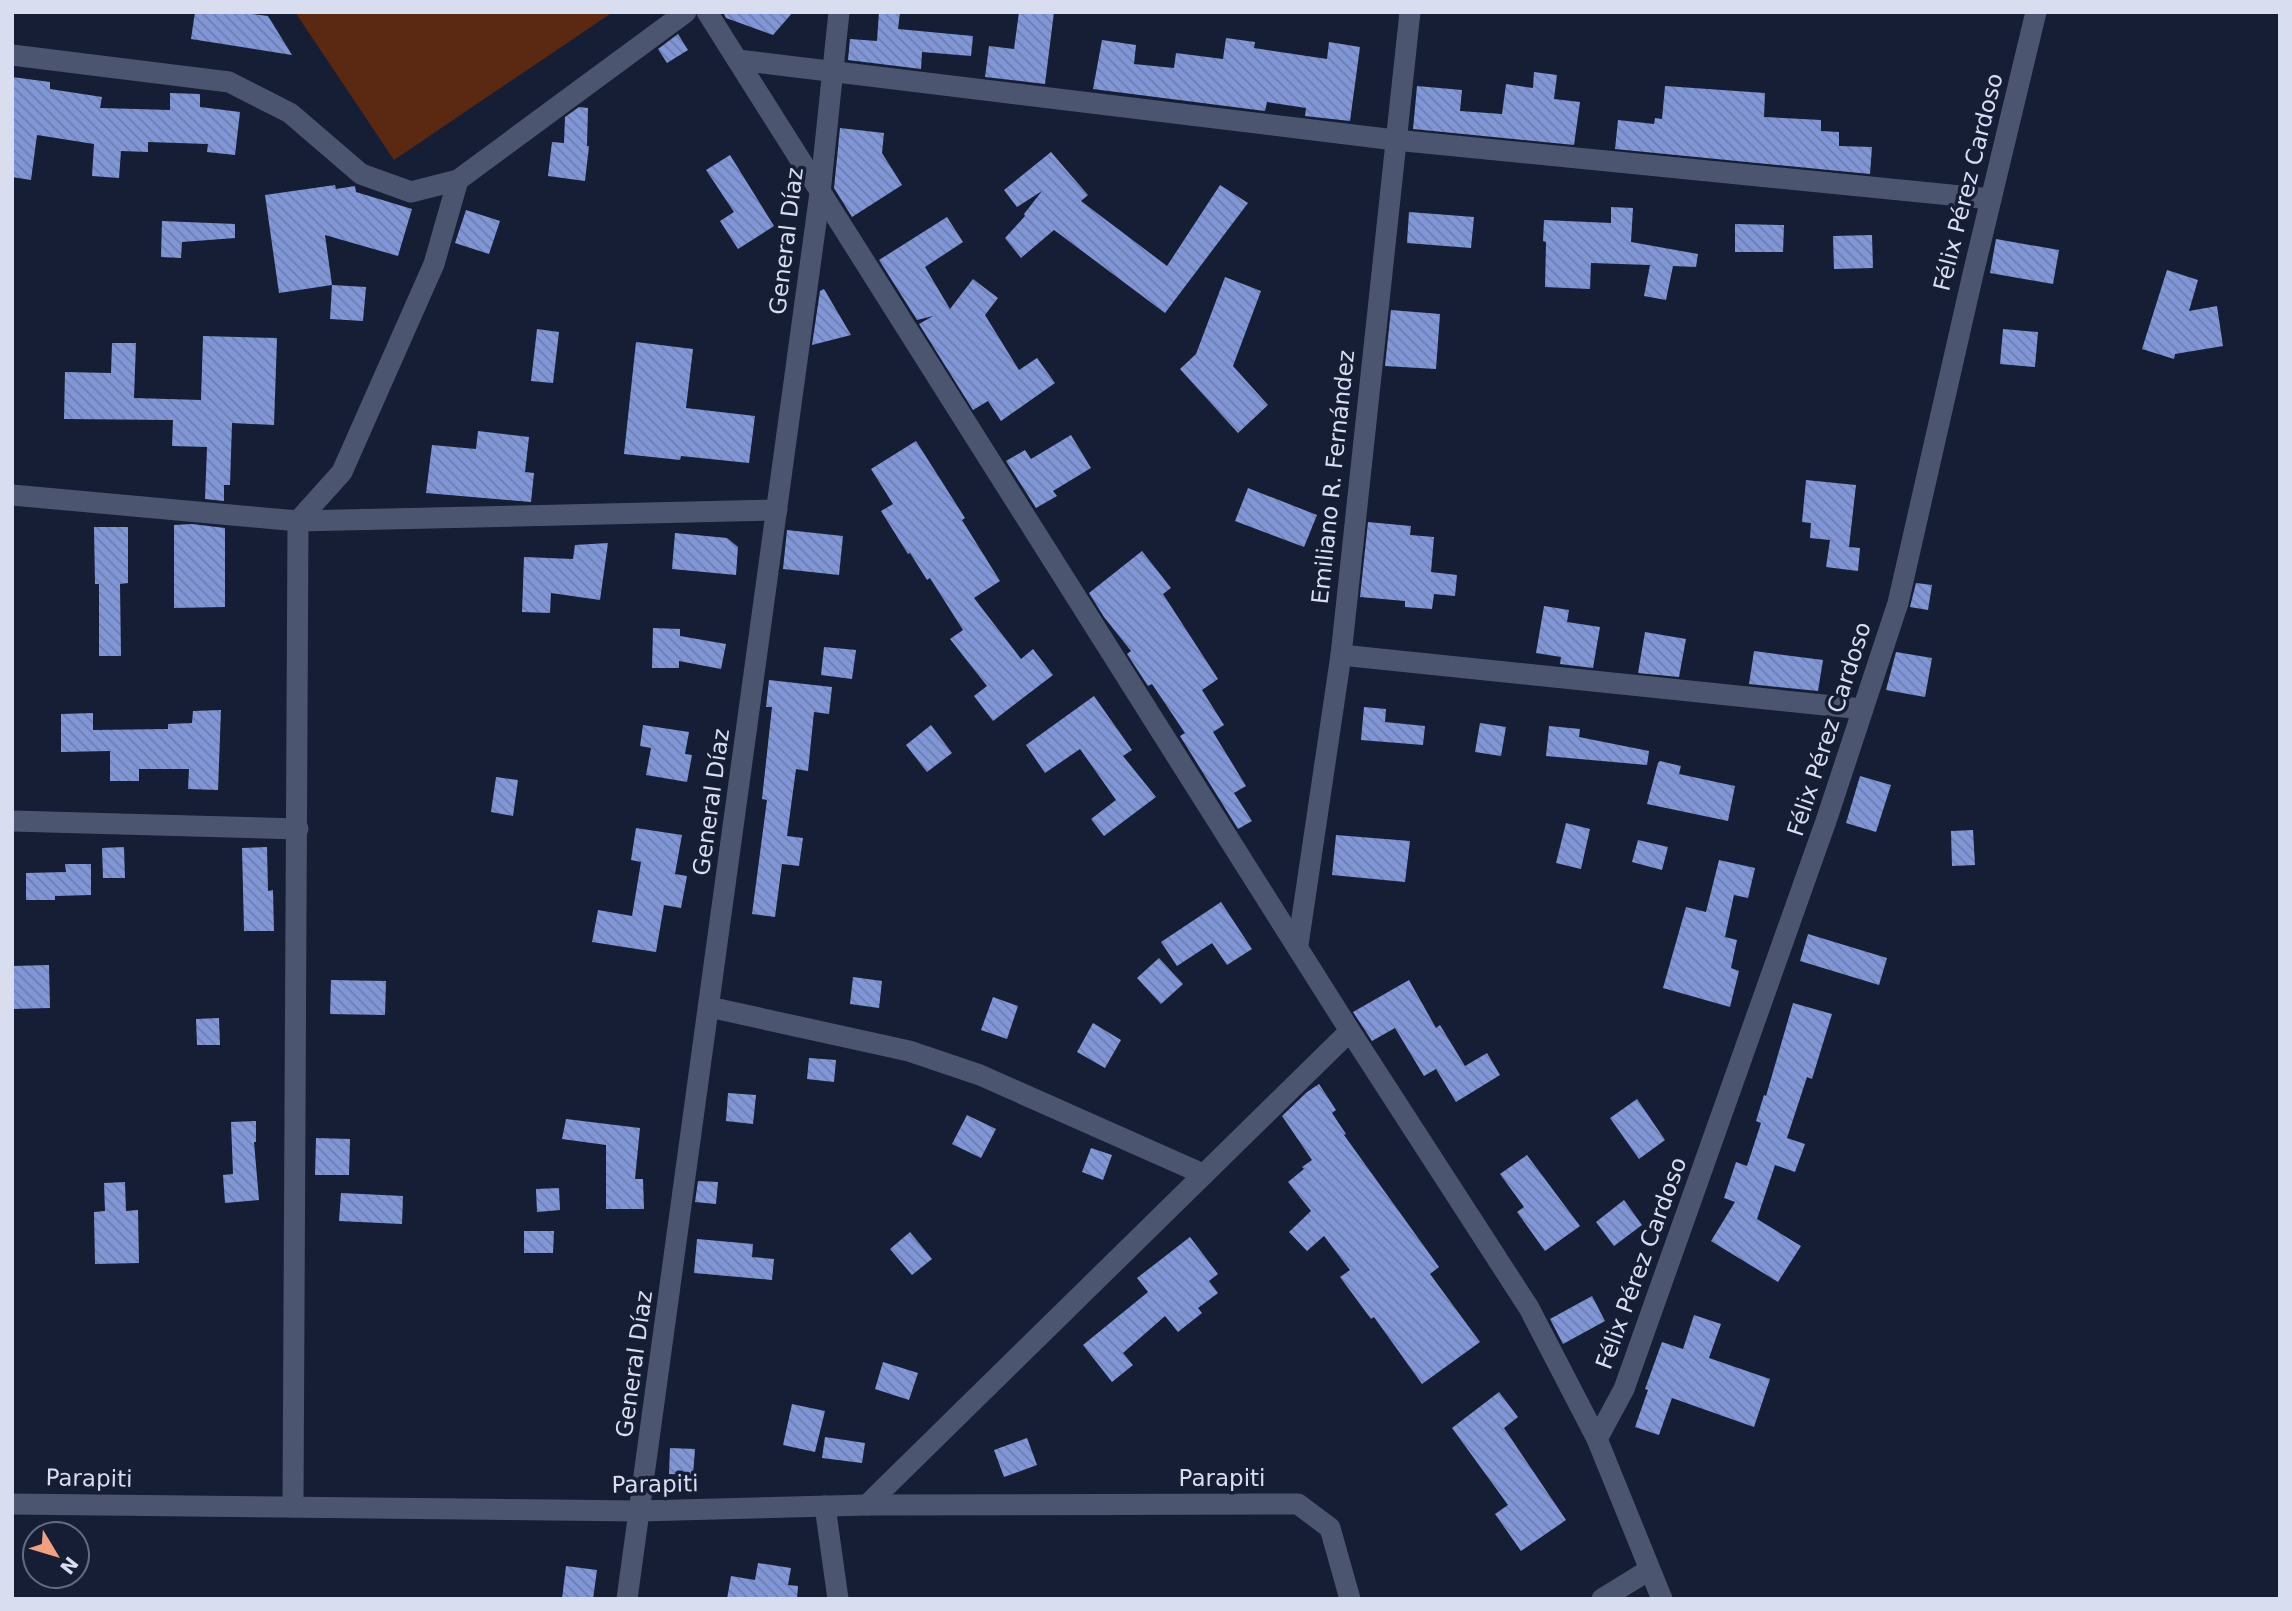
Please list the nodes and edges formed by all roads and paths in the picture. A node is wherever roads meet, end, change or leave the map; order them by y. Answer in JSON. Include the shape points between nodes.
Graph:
{"nodes":[{"id":1,"x":686,"y":12,"type":"edge"},
{"id":2,"x":707,"y":12,"type":"edge"},
{"id":3,"x":839,"y":12,"type":"edge"},
{"id":4,"x":1410,"y":12,"type":"edge"},
{"id":5,"x":2036,"y":12,"type":"edge"},
{"id":6,"x":12,"y":55,"type":"edge"},
{"id":7,"x":738,"y":60,"type":"junction"},
{"id":8,"x":832,"y":71,"type":"junction"},
{"id":9,"x":1395,"y":140,"type":"junction"},
{"id":10,"x":458,"y":180,"type":"junction"},
{"id":11,"x":820,"y":192,"type":"junction"},
{"id":12,"x":1991,"y":200,"type":"junction"},
{"id":13,"x":12,"y":495,"type":"edge"},
{"id":14,"x":777,"y":510,"type":"junction"},
{"id":15,"x":298,"y":520,"type":"junction"},
{"id":16,"x":1341,"y":655,"type":"junction"},
{"id":17,"x":1863,"y":709,"type":"junction"},
{"id":18,"x":12,"y":821,"type":"edge"},
{"id":19,"x":298,"y":830,"type":"junction"},
{"id":20,"x":1298,"y":945,"type":"junction"},
{"id":21,"x":709,"y":1007,"type":"junction"},
{"id":22,"x":1350,"y":1031,"type":"junction"},
{"id":23,"x":1203,"y":1174,"type":"junction"},
{"id":24,"x":1597,"y":1439,"type":"junction"},
{"id":25,"x":12,"y":1504,"type":"edge"},
{"id":26,"x":867,"y":1505,"type":"junction"},
{"id":27,"x":825,"y":1506,"type":"junction"},
{"id":28,"x":293,"y":1507,"type":"junction"},
{"id":29,"x":640,"y":1511,"type":"junction"},
{"id":30,"x":1649,"y":1570,"type":"junction"},
{"id":31,"x":627,"y":1599,"type":"edge"},
{"id":32,"x":838,"y":1599,"type":"edge"},
{"id":33,"x":1350,"y":1599,"type":"edge"},
{"id":34,"x":1602,"y":1599,"type":"edge"},
{"id":35,"x":1662,"y":1599,"type":"edge"}],
"edges":[{"from":1,"to":10,"type":"street"},
{"from":2,"to":7,"type":"street"},
{"from":3,"to":8,"type":"street","name":"General Díaz"},
{"from":4,"to":9,"type":"street","name":"Emiliano R. Fernández"},
{"from":5,"to":12,"type":"street","name":"Félix Pérez Cardoso"},
{"from":6,"to":10,"type":"street","via":[[229,82],[290,113],[361,174],[411,191]]},
{"from":7,"to":8,"type":"street"},
{"from":7,"to":11,"type":"street"},
{"from":8,"to":9,"type":"street"},
{"from":8,"to":11,"type":"street","name":"General Díaz"},
{"from":9,"to":12,"type":"street"},
{"from":9,"to":16,"type":"street","name":"Emiliano R. Fernández"},
{"from":10,"to":15,"type":"street","via":[[434,264],[342,472]]},
{"from":11,"to":14,"type":"street","name":"General Díaz"},
{"from":11,"to":20,"type":"street"},
{"from":12,"to":17,"type":"street","name":"Félix Pérez Cardoso","via":[[1898,603]]},
{"from":13,"to":15,"type":"street"},
{"from":14,"to":15,"type":"street"},
{"from":14,"to":21,"type":"street","name":"General Díaz"},
{"from":15,"to":19,"type":"street"},
{"from":16,"to":17,"type":"street"},
{"from":16,"to":20,"type":"street","name":"Emiliano R. Fernández"},
{"from":17,"to":24,"type":"street","name":"Félix Pérez Cardoso","via":[[1624,1389]]},
{"from":18,"to":19,"type":"street"},
{"from":19,"to":28,"type":"street"},
{"from":20,"to":22,"type":"street"},
{"from":21,"to":23,"type":"street","via":[[909,1051],[980,1075]]},
{"from":21,"to":29,"type":"street","name":"General Díaz"},
{"from":22,"to":23,"type":"street"},
{"from":22,"to":24,"type":"street","via":[[1530,1308]]},
{"from":23,"to":26,"type":"street"},
{"from":24,"to":30,"type":"street"},
{"from":25,"to":28,"type":"street","name":"Parapiti"},
{"from":26,"to":27,"type":"street","name":"Parapiti"},
{"from":26,"to":33,"type":"street","name":"Parapiti","via":[[1298,1504],[1330,1528]]},
{"from":27,"to":29,"type":"street","name":"Parapiti"},
{"from":27,"to":32,"type":"street"},
{"from":28,"to":29,"type":"street","name":"Parapiti"},
{"from":29,"to":31,"type":"street","name":"General Díaz"},
{"from":30,"to":34,"type":"street"},
{"from":30,"to":35,"type":"street"}]}
